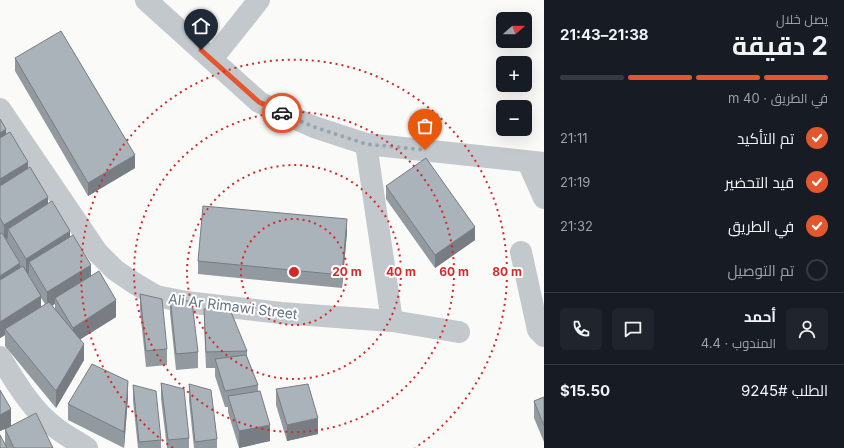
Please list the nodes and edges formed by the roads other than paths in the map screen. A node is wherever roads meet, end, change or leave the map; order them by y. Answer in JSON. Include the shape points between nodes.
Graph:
{"nodes":[{"id":1,"x":146,"y":0,"type":"edge"},
{"id":2,"x":259,"y":0,"type":"edge"},
{"id":3,"x":212,"y":59,"type":"junction"},
{"id":4,"x":0,"y":109,"type":"edge"},
{"id":5,"x":366,"y":144,"type":"junction"},
{"id":6,"x":536,"y":162,"type":"edge"},
{"id":7,"x":544,"y":198,"type":"edge"},
{"id":8,"x":522,"y":252,"type":"dead end"},
{"id":9,"x":392,"y":321,"type":"junction"},
{"id":10,"x":459,"y":332,"type":"dead end"},
{"id":11,"x":544,"y":336,"type":"edge"},
{"id":12,"x":0,"y":357,"type":"edge"},
{"id":13,"x":87,"y":448,"type":"edge"}],
"edges":[{"from":1,"to":3,"type":"street"},
{"from":2,"to":3,"type":"street"},
{"from":3,"to":5,"type":"street","via":[[249,94],[269,107],[314,127]]},
{"from":4,"to":9,"type":"street","name":"Ali Ar Rimawi Street","via":[[97,252],[115,270],[156,296],[281,313]]},
{"from":5,"to":6,"type":"street"},
{"from":5,"to":9,"type":"street"},
{"from":6,"to":7,"type":"street"},
{"from":8,"to":11,"type":"street","via":[[538,330]]},
{"from":9,"to":10,"type":"street","name":"Ali Ar Rimawi Street"},
{"from":12,"to":13,"type":"street","via":[[35,408],[55,428]]}]}
